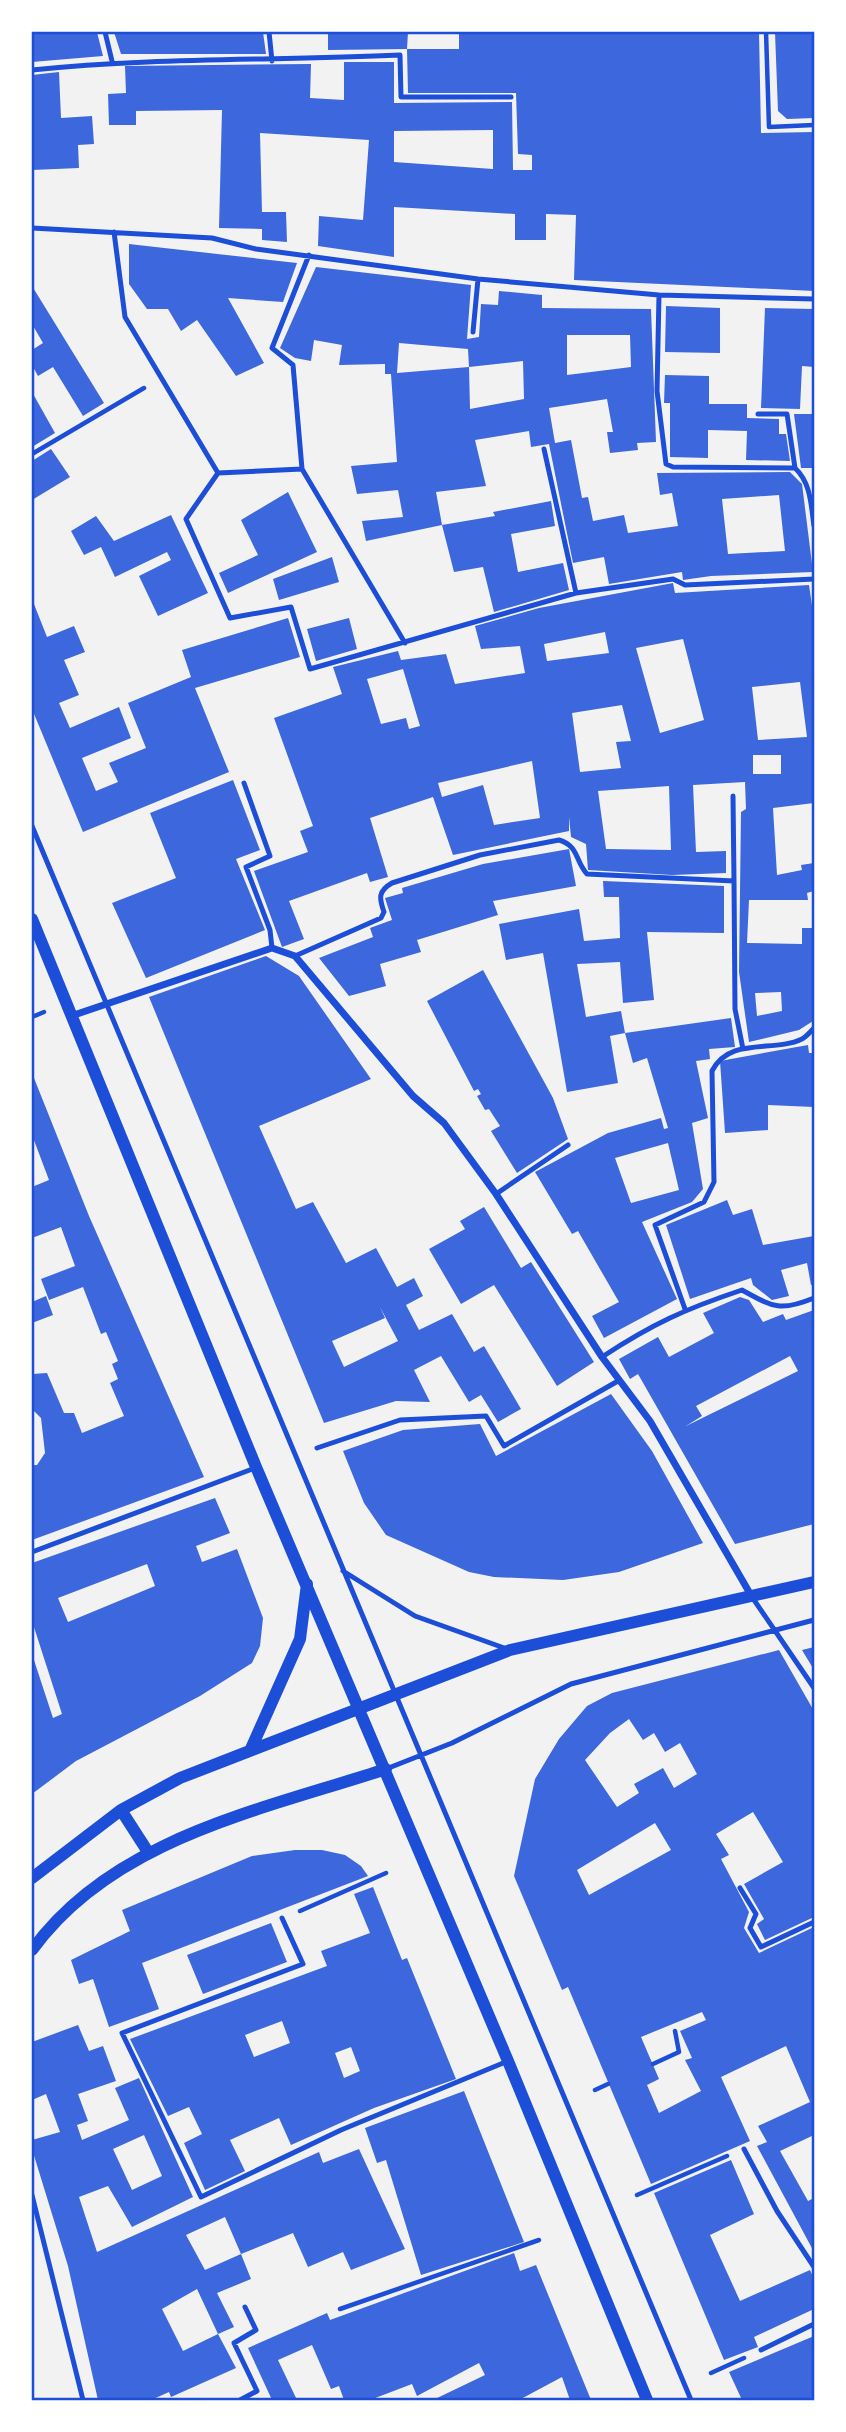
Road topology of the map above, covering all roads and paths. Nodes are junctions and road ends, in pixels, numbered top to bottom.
1 (105, 32) edge
2 (269, 32) edge
3 (766, 32) edge
4 (113, 61) junction
5 (272, 61) junction
6 (32, 70) edge
7 (511, 97) dead end
8 (814, 125) edge
9 (32, 228) edge
10 (114, 232) junction
11 (309, 255) junction
12 (478, 279) junction
13 (659, 295) junction
14 (814, 299) edge
15 (473, 332) dead end
16 (162, 377) junction
17 (758, 414) dead end
18 (544, 449) dead end
19 (32, 454) edge
20 (795, 468) junction
21 (302, 469) junction
22 (218, 473) junction
23 (812, 491) edge
24 (814, 526) edge
25 (814, 579) edge
26 (576, 593) junction
27 (405, 643) junction
28 (244, 783) dead end
29 (733, 796) dead end
30 (32, 826) edge
31 (734, 881) junction
32 (32, 919) edge
33 (272, 948) junction
34 (295, 956) junction
35 (106, 1003) junction
36 (71, 1016) junction
37 (814, 1028) edge
38 (743, 1049) junction
39 (568, 1145) dead end
40 (496, 1194) junction
41 (814, 1298) edge
42 (685, 1309) junction
43 (602, 1357) junction
44 (618, 1381) junction
45 (317, 1448) dead end
46 (256, 1468) junction
47 (32, 1552) edge
48 (343, 1571) junction
49 (814, 1582) edge
50 (307, 1583) junction
51 (752, 1597) junction
52 (814, 1620) edge
53 (777, 1629) junction
54 (510, 1650) junction
55 (814, 1688) edge
56 (397, 1695) junction
57 (360, 1709) junction
58 (250, 1751) junction
59 (422, 1755) junction
60 (386, 1769) junction
61 (121, 1810) junction
62 (148, 1852) junction
63 (386, 1873) dead end
64 (32, 1878) edge
65 (740, 1888) dead end
66 (282, 1919) joint
67 (814, 1922) edge
68 (32, 1950) edge
69 (675, 2031) dead end
70 (509, 2061) junction
71 (653, 2064) dead end
72 (608, 2084) dead end
73 (594, 2090) dead end
74 (744, 2149) joint
75 (32, 2195) edge
76 (637, 2195) dead end
77 (538, 2240) dead end
78 (814, 2267) edge
79 (246, 2307) dead end
80 (340, 2309) dead end
81 (814, 2323) edge
82 (761, 2350) joint
83 (711, 2373) dead end
84 (83, 2400) edge
85 (240, 2400) edge
86 (647, 2400) edge
87 (691, 2400) edge

1 - 4 lane
2 - 5 lane
3 - 8 path
4 - 5 lane
4 - 6 lane
5 - 7 lane
9 - 10 lane
10 - 11 lane
10 - 16 lane
11 - 12 lane
11 - 21 lane
12 - 13 lane
12 - 15 lane
13 - 14 lane
13 - 20 lane
16 - 19 path
16 - 22 lane
17 - 20 lane
18 - 26 lane
20 - 23 lane
21 - 22 lane
21 - 27 lane
22 - 27 lane
23 - 24 lane
25 - 26 lane
26 - 27 lane
28 - 33 lane
29 - 31 lane
30 - 35 lane
31 - 34 lane
31 - 38 lane
32 - 36 street
33 - 34 street
33 - 35 street
34 - 40 street
35 - 36 street
35 - 48 lane
36 - 46 street
37 - 38 lane
38 - 42 lane
39 - 40 lane
40 - 43 street
41 - 42 lane
42 - 43 lane
43 - 44 street
44 - 45 lane
44 - 51 street
46 - 47 lane
46 - 50 street
48 - 54 lane
48 - 56 lane
49 - 51 street
50 - 57 street
50 - 58 street
51 - 53 lane
51 - 54 street
52 - 53 lane
53 - 55 lane
53 - 59 lane
54 - 56 street
56 - 57 street
56 - 59 lane
57 - 58 street
57 - 60 street
58 - 61 street
59 - 60 lane
59 - 87 lane
60 - 62 street
60 - 70 street
61 - 62 street
61 - 64 street
62 - 68 street
63 - 66 path
65 - 67 lane
66 - 70 lane
69 - 71 path
70 - 86 street
72 - 73 path
74 - 76 path
74 - 78 lane
75 - 84 lane
77 - 80 path
79 - 85 lane
81 - 82 lane
82 - 83 path

